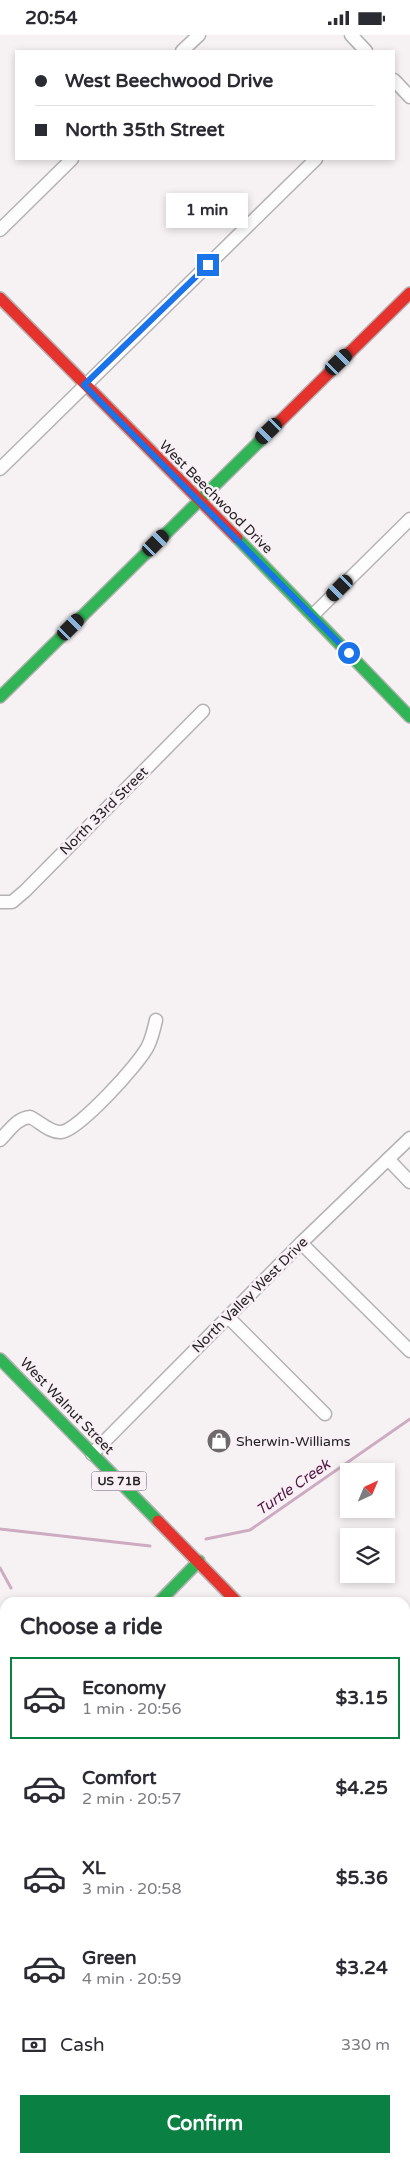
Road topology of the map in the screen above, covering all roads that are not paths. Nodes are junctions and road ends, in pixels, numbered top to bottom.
1 (199, 35) edge
2 (351, 35) edge
3 (183, 50) edge
4 (365, 50) edge
5 (395, 83) edge
6 (410, 97) edge
7 (71, 160) edge
8 (315, 160) edge
9 (0, 230) edge
10 (410, 293) edge
11 (0, 298) edge
12 (84, 385) junction
13 (0, 469) edge
14 (198, 501) junction
15 (410, 519) edge
16 (313, 615) junction
17 (0, 697) edge
18 (203, 711) dead end
19 (410, 717) edge
20 (0, 901) edge
21 (156, 1020) dead end
22 (410, 1138) edge
23 (0, 1140) edge
24 (388, 1159) junction
25 (410, 1182) edge
26 (302, 1243) junction
27 (228, 1317) junction
28 (410, 1351) edge
29 (0, 1359) edge
30 (325, 1414) dead end
31 (92, 1454) junction
32 (199, 1561) junction
33 (164, 1597) edge
34 (232, 1597) edge

1 - 3 street
2 - 4 street
5 - 6 street
7 - 9 street
8 - 12 street
10 - 14 street
11 - 12 street, West Beechwood Drive
12 - 13 street
12 - 14 street, West Beechwood Drive
14 - 16 street, West Beechwood Drive
14 - 17 street
15 - 16 street
16 - 19 street, West Beechwood Drive
18 - 20 street, North 33rd Street
21 - 23 street
22 - 24 street, North Valley West Drive
24 - 25 street
24 - 26 street, North Valley West Drive
26 - 27 street, North Valley West Drive
26 - 28 street
27 - 30 street
27 - 31 street, North Valley West Drive
29 - 31 street, West Walnut Street / US 71B
31 - 32 street, West Walnut Street / US 71B
32 - 33 street
32 - 34 street, West Walnut Street / US 71B

